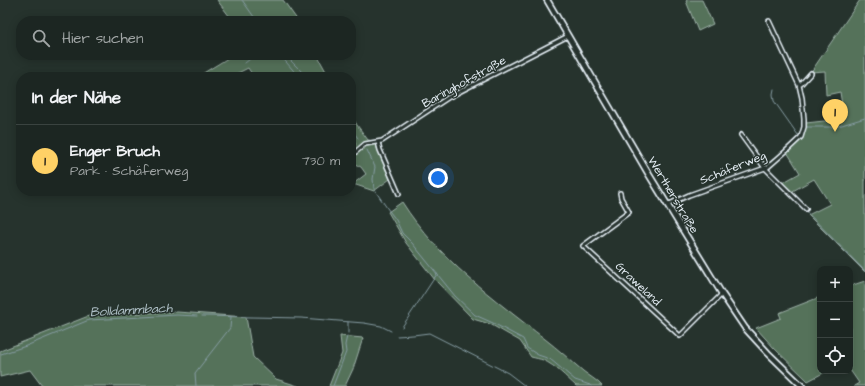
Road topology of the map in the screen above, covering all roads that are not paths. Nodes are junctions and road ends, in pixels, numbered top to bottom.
1 (547, 0) edge
2 (769, 21) dead end
3 (568, 36) junction
4 (811, 73) dead end
5 (799, 85) junction
6 (741, 135) dead end
7 (378, 142) junction
8 (356, 152) edge
9 (765, 168) junction
10 (620, 193) dead end
11 (399, 194) dead end
12 (667, 205) junction
13 (806, 209) dead end
14 (722, 294) junction
15 (802, 386) edge

1 - 3 main road, Wertherstraße
2 - 5 street, Schäferweg
3 - 7 street, Baringhofstraße
3 - 12 main road, Wertherstraße
4 - 5 street
5 - 9 street, Schäferweg
6 - 9 street
7 - 8 street, Baringhofstraße
7 - 11 street
9 - 12 street, Schäferweg
9 - 13 street
10 - 14 street, Graweland
12 - 14 main road, Wertherstraße
14 - 15 main road, Wertherstraße

